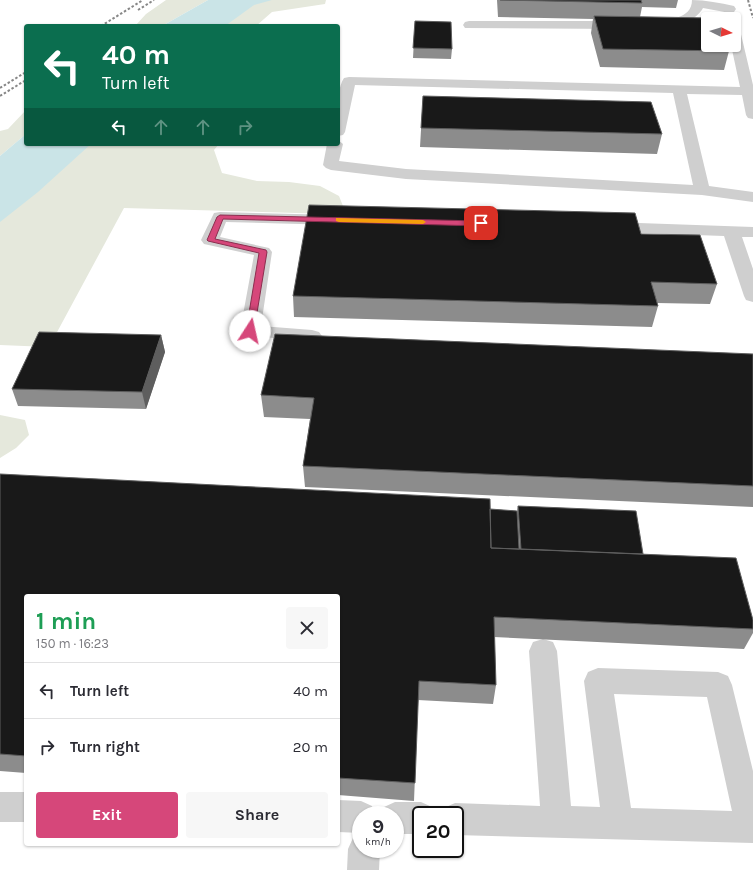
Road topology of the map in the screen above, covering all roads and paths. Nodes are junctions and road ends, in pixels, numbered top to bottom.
1 (698, 0) edge
2 (730, 9) edge
3 (469, 25) dead end
4 (630, 25) edge
5 (643, 25) edge
6 (739, 52) edge
7 (680, 90) junction
8 (748, 91) junction
9 (753, 115) edge
10 (340, 123) edge
11 (335, 146) edge
12 (702, 190) junction
13 (753, 197) edge
14 (355, 220) edge
15 (593, 226) edge
16 (731, 231) junction
17 (753, 232) edge
18 (753, 296) edge
19 (329, 338) edge
20 (543, 651) dead end
21 (0, 806) edge
22 (24, 807) edge
23 (340, 816) edge
24 (352, 817) edge
25 (464, 819) edge
26 (557, 822) junction
27 (618, 823) junction
28 (752, 827) edge
29 (364, 858) edge
30 (363, 870) edge

1 - 2 street
1 - 5 street
3 - 4 street
6 - 8 street
7 - 8 street
7 - 10 street
7 - 12 street
8 - 9 street
11 - 12 street
12 - 13 street
14 - 19 street
15 - 16 street
16 - 17 street
16 - 18 street
20 - 26 street
21 - 22 street
23 - 24 street
25 - 26 street
26 - 27 street
27 - 28 street
27 - 28 street
29 - 30 street

